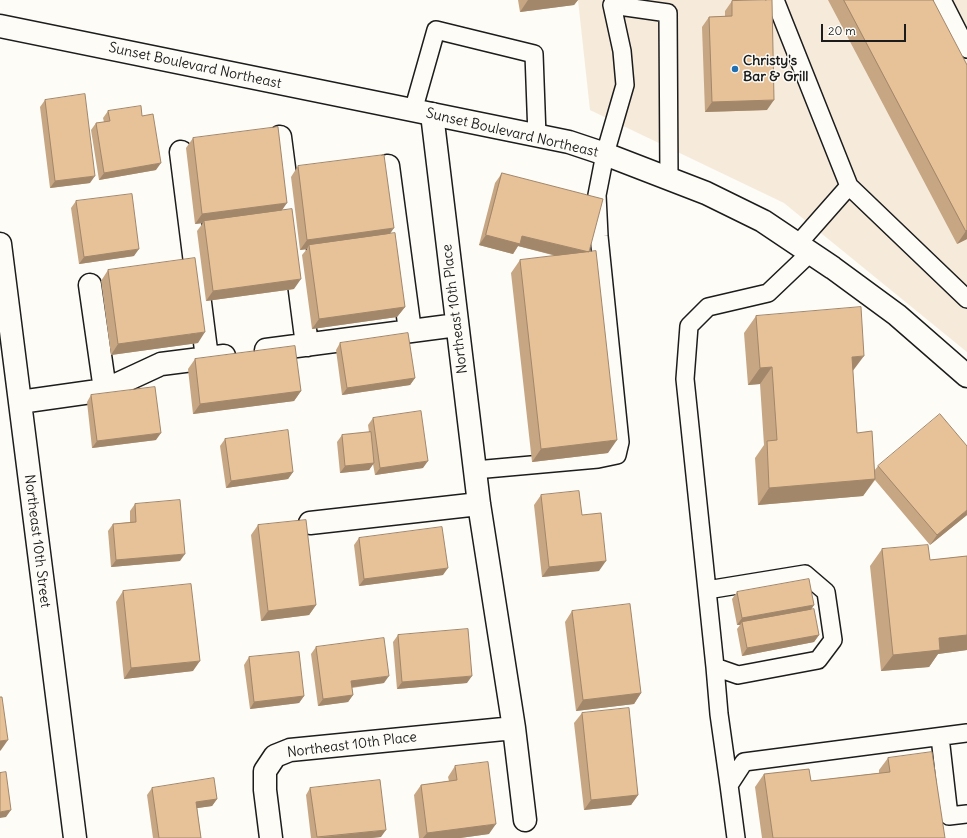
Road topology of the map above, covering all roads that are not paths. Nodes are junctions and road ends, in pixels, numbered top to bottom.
1 (775, 0) edge
2 (942, 0) edge
3 (0, 26) edge
4 (967, 49) edge
5 (422, 112) junction
6 (537, 136) junction
7 (280, 137) edge
8 (181, 152) dead end
9 (604, 154) junction
10 (388, 166) dead end
11 (669, 178) junction
12 (849, 186) junction
13 (0, 244) edge
14 (804, 249) junction
15 (90, 285) dead end
16 (967, 299) edge
17 (457, 325) junction
18 (5, 327) edge
19 (410, 331) junction
20 (307, 345) junction
21 (207, 358) junction
22 (967, 376) edge
23 (105, 390) junction
24 (20, 402) junction
25 (475, 470) junction
26 (479, 504) junction
27 (310, 523) dead end
28 (707, 590) junction
29 (715, 667) junction
30 (514, 728) junction
31 (967, 733) edge
32 (940, 736) junction
33 (729, 785) junction
34 (967, 814) edge
35 (525, 820) dead end
36 (75, 838) edge
37 (271, 838) edge
38 (736, 838) edge

1 - 12 lane
2 - 4 lane
3 - 5 street, Sunset Boulevard Northeast
5 - 6 street, Sunset Boulevard Northeast
5 - 6 lane
5 - 17 street, Northeast 10th Place
6 - 9 street, Sunset Boulevard Northeast
7 - 20 street
8 - 21 street
9 - 11 street, Sunset Boulevard Northeast
9 - 11 lane
9 - 25 lane
10 - 19 street
11 - 14 street, Sunset Boulevard Northeast
12 - 14 lane
12 - 16 lane
13 - 18 street, Northeast 10th Street
14 - 22 street, Sunset Boulevard Northeast
14 - 28 lane
15 - 23 street
17 - 19 street
17 - 25 street, Northeast 10th Place
18 - 24 street, Northeast 10th Street
19 - 20 street
20 - 21 street
21 - 23 street
23 - 24 street
24 - 36 street, Northeast 10th Street
25 - 26 street, Northeast 10th Place
26 - 27 street
26 - 30 street, Northeast 10th Place
28 - 29 lane
28 - 29 lane
29 - 33 lane
30 - 35 street, Northeast 10th Place
30 - 37 street, Northeast 10th Place
31 - 32 lane
32 - 33 lane
32 - 34 lane
33 - 38 lane

